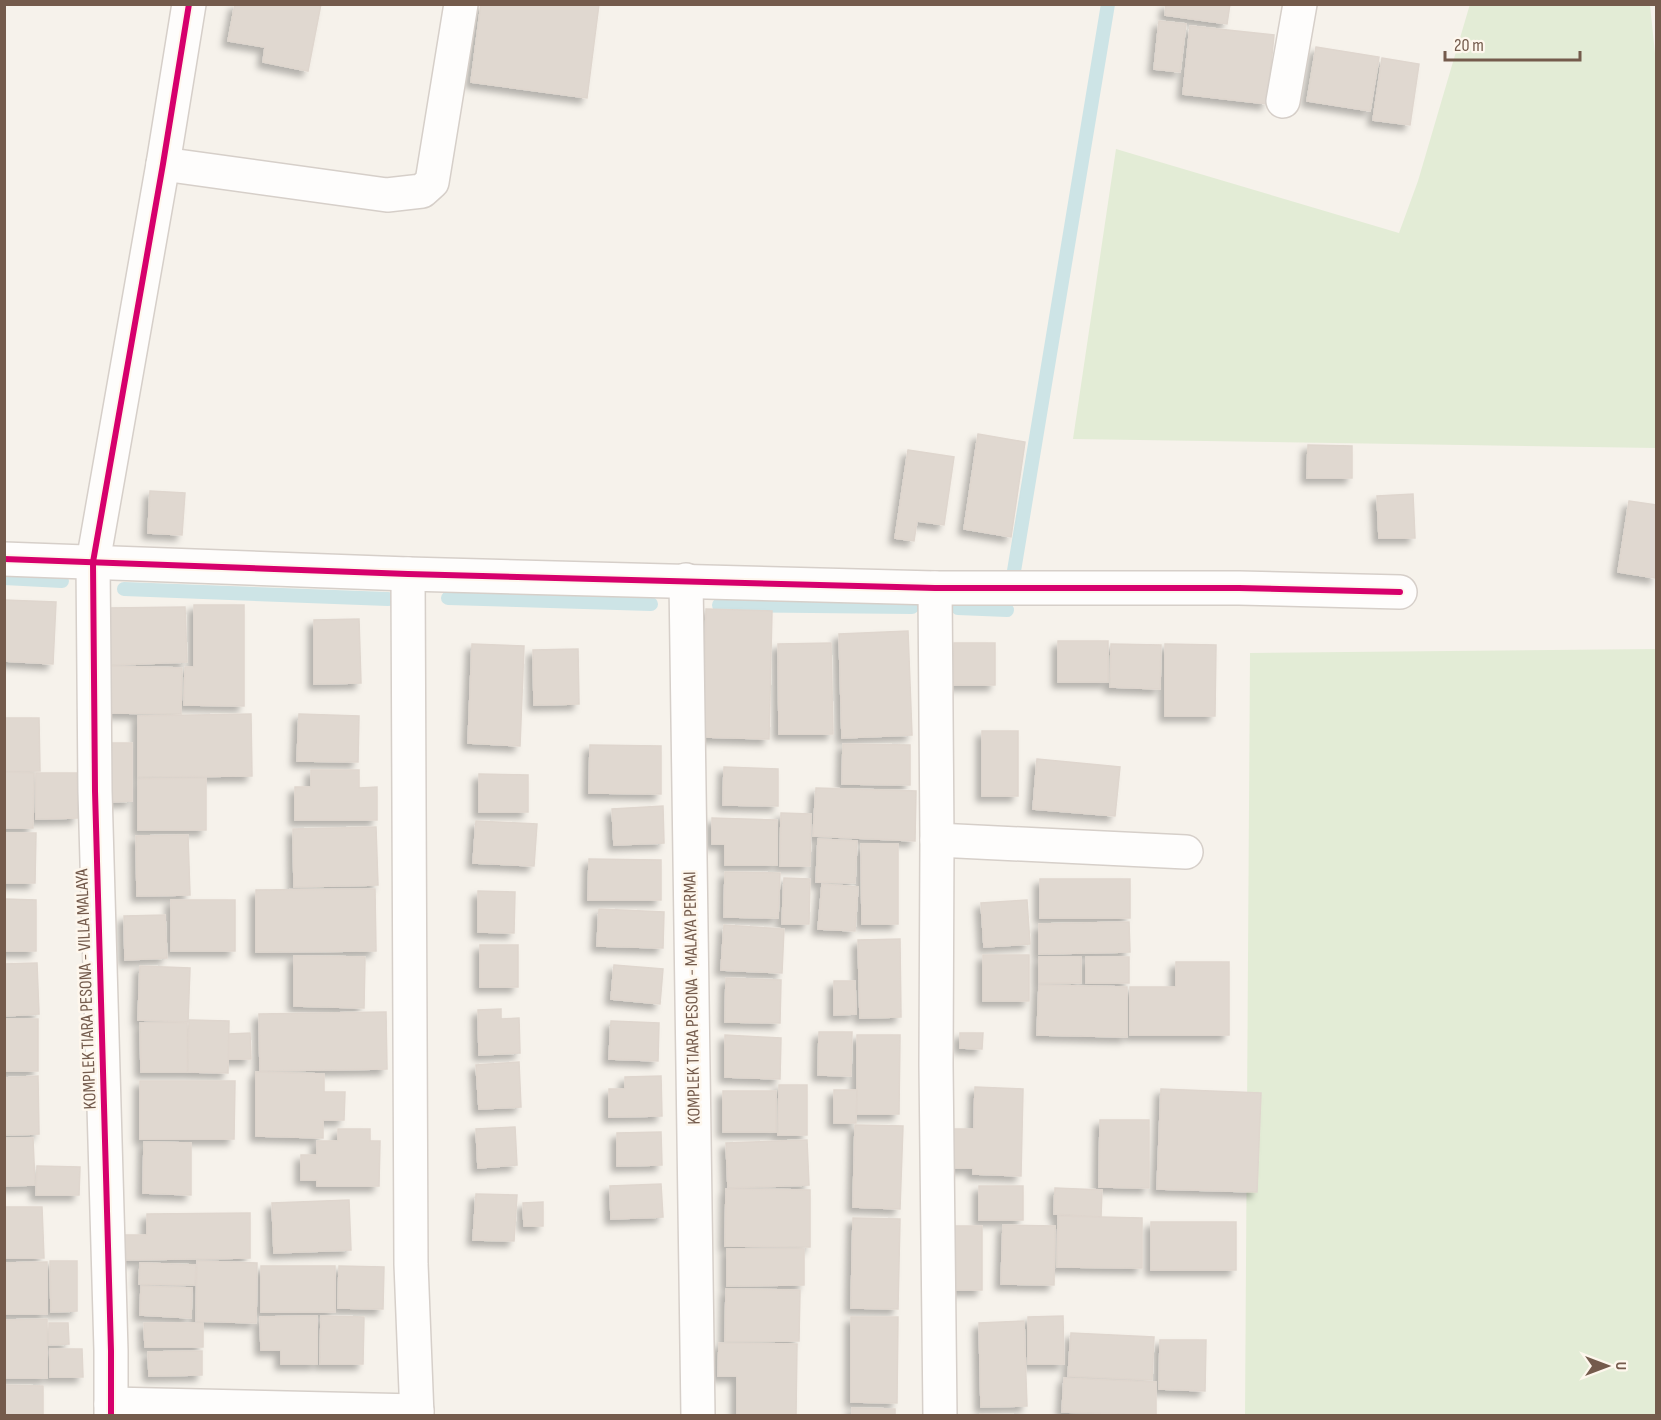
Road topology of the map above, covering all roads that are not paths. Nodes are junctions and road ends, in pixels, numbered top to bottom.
1 (189, 4) edge
2 (461, 4) edge
3 (1300, 4) edge
4 (1282, 101) dead end
5 (163, 164) junction
6 (4, 559) edge
7 (93, 562) junction
8 (408, 574) junction
9 (686, 580) junction
10 (935, 588) junction
11 (1400, 592) dead end
12 (937, 840) junction
13 (1186, 852) dead end
14 (111, 1410) edge
15 (417, 1413) edge
16 (698, 1416) edge
17 (940, 1416) edge

1 - 5 street, KOMPLEK TIARA PESONA - VILLA MALAYA
2 - 5 street
3 - 4 street
5 - 7 street, KOMPLEK TIARA PESONA - VILLA MALAYA
6 - 7 street
7 - 8 street
7 - 14 street, KOMPLEK TIARA PESONA - VILLA MALAYA
8 - 9 street
8 - 15 street
9 - 10 street
9 - 16 street, KOMPLEK TIARA PESONA - MALAYA PERMAI
10 - 11 street
10 - 12 street
12 - 13 street
12 - 17 street
14 - 15 street

